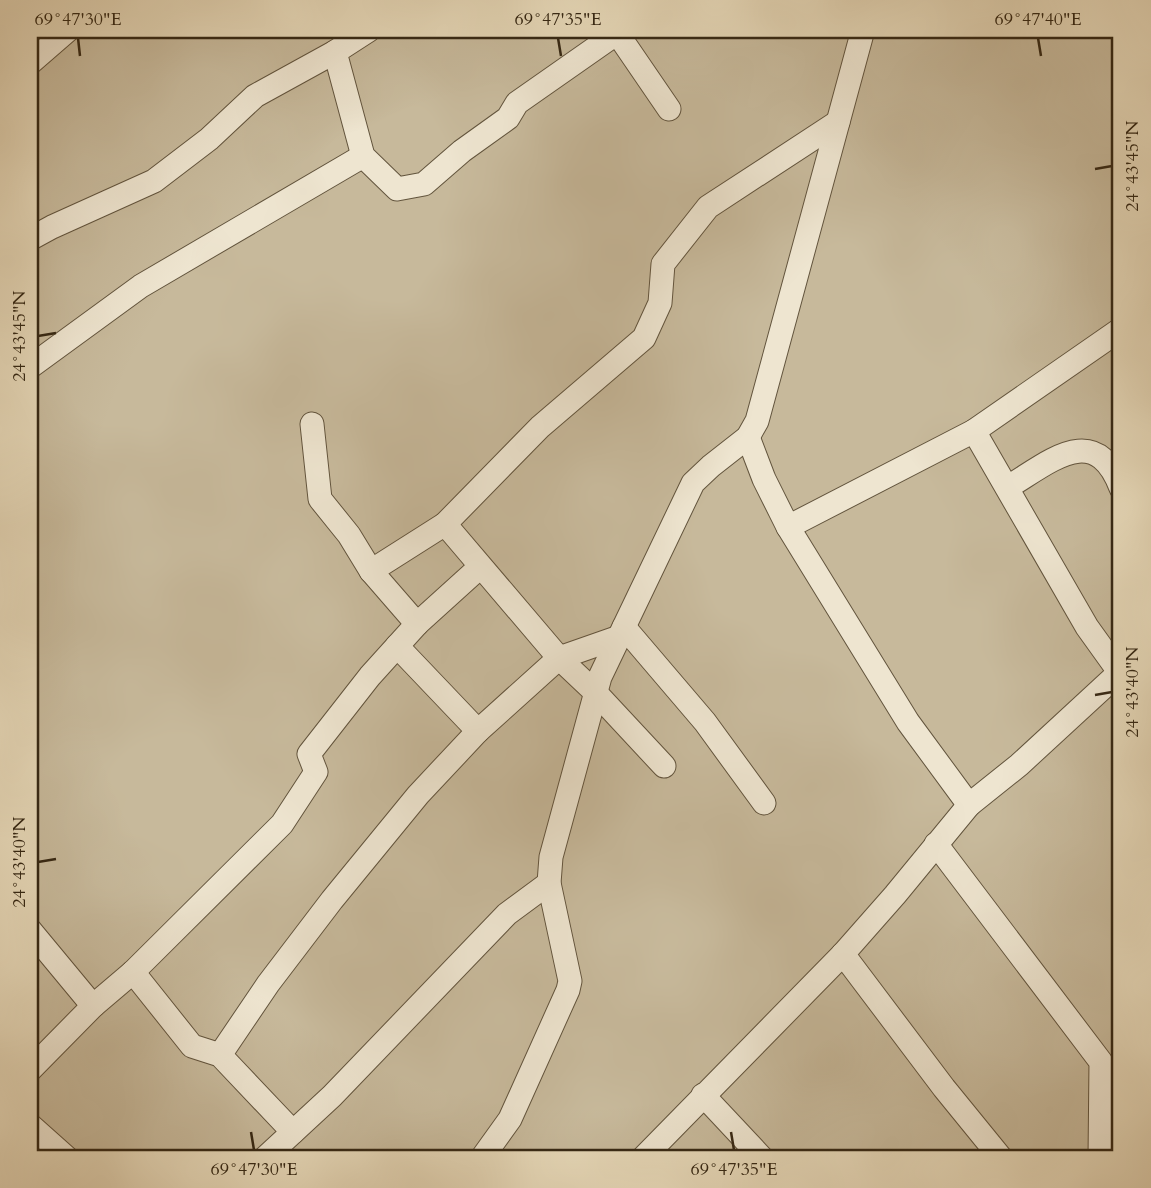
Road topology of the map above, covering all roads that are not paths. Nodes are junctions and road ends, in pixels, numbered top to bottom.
1 (68, 30) edge
2 (369, 30) edge
3 (863, 30) edge
4 (616, 31) edge
5 (335, 52) junction
6 (30, 63) edge
7 (669, 108) dead end
8 (838, 121) junction
9 (363, 156) junction
10 (30, 239) edge
11 (1121, 329) edge
12 (30, 367) edge
13 (312, 424) dead end
14 (974, 430) junction
15 (748, 437) junction
16 (1009, 487) junction
17 (1121, 488) edge
18 (446, 524) junction
19 (788, 527) junction
20 (480, 567) junction
21 (371, 571) junction
22 (417, 624) junction
23 (622, 632) junction
24 (397, 646) junction
25 (559, 658) junction
26 (1121, 672) edge
27 (596, 693) junction
28 (478, 731) junction
29 (664, 766) dead end
30 (764, 803) dead end
31 (969, 805) junction
32 (936, 844) junction
33 (549, 883) junction
34 (30, 930) edge
35 (843, 954) junction
36 (133, 972) junction
37 (93, 1006) junction
38 (220, 1055) junction
39 (30, 1070) edge
40 (703, 1095) junction
41 (30, 1125) edge
42 (293, 1132) junction
43 (67, 1158) edge
44 (265, 1158) edge
45 (482, 1158) edge
46 (643, 1158) edge
47 (762, 1158) edge
48 (1001, 1158) edge
49 (1100, 1158) edge

1 - 6 street
2 - 5 street
3 - 8 street
4 - 7 street
4 - 9 street
5 - 9 street
5 - 10 street
8 - 15 street
8 - 18 street
9 - 12 street
11 - 14 street
13 - 21 street
14 - 16 street
14 - 19 street
15 - 19 street
15 - 23 street
16 - 17 street
16 - 26 street
18 - 20 street
18 - 21 street
19 - 31 street
20 - 22 street
20 - 25 street
21 - 22 street
22 - 24 street
23 - 25 street
23 - 27 street
23 - 30 street
24 - 28 street
24 - 36 street
25 - 27 street
25 - 28 street
26 - 31 street
27 - 29 street
27 - 33 street
28 - 38 street
31 - 32 street
32 - 35 street
32 - 49 street
33 - 42 street
33 - 45 street
34 - 37 street
35 - 40 street
35 - 48 street
36 - 37 street
36 - 38 street
37 - 39 street
38 - 42 street
40 - 46 street
40 - 47 street
41 - 43 street
42 - 44 street

